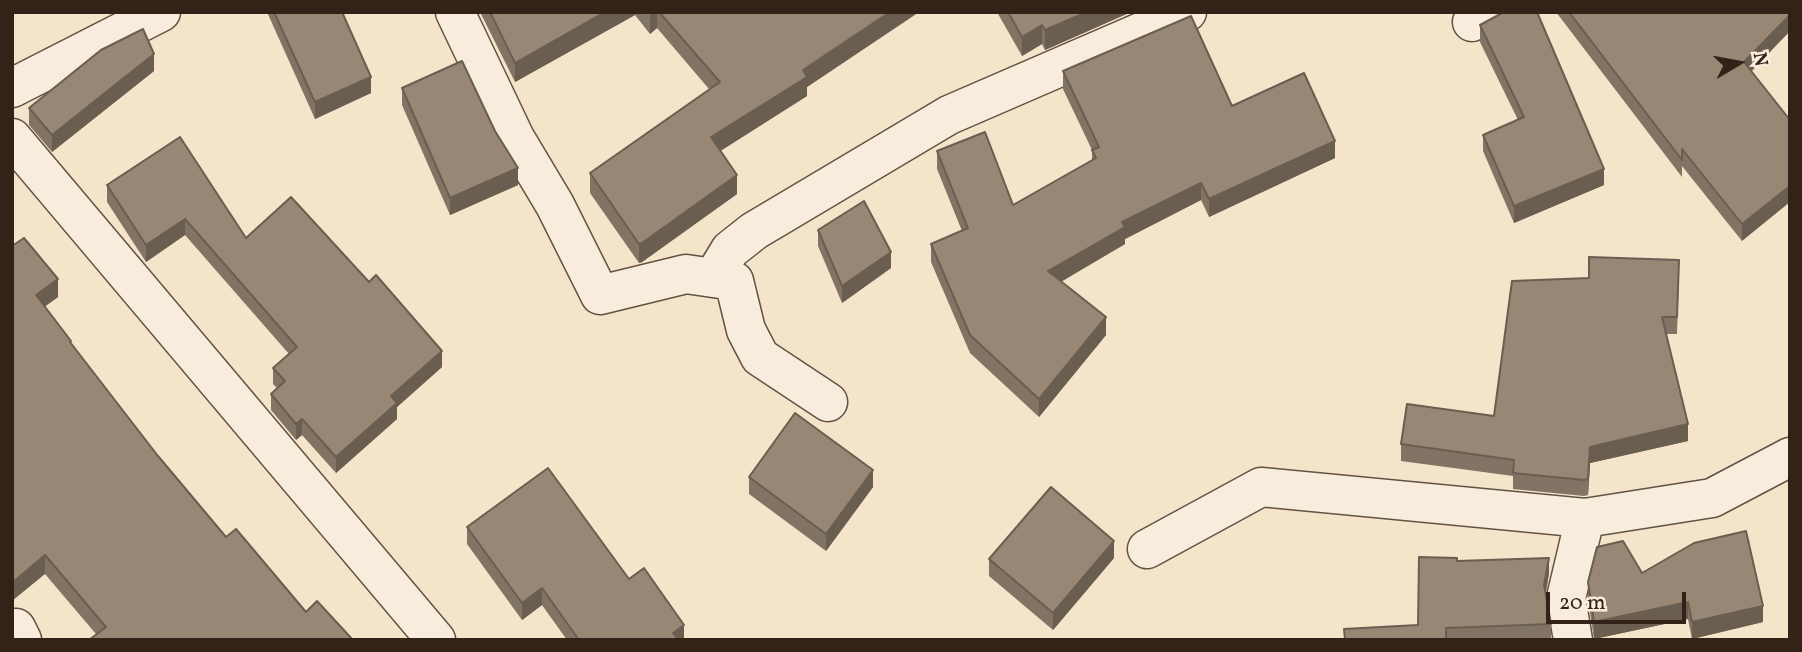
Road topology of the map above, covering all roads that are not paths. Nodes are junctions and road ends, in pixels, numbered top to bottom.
1 (161, 12) edge
2 (455, 12) edge
3 (1187, 12) edge
4 (12, 88) edge
5 (12, 138) edge
6 (713, 278) junction
7 (828, 402) dead end
8 (1790, 457) edge
9 (1585, 518) junction
10 (1147, 549) dead end
11 (436, 640) edge
12 (1573, 640) edge

1 - 4 street
2 - 6 street
3 - 6 street
5 - 11 street
6 - 7 street
8 - 9 street
9 - 10 street
9 - 12 street

